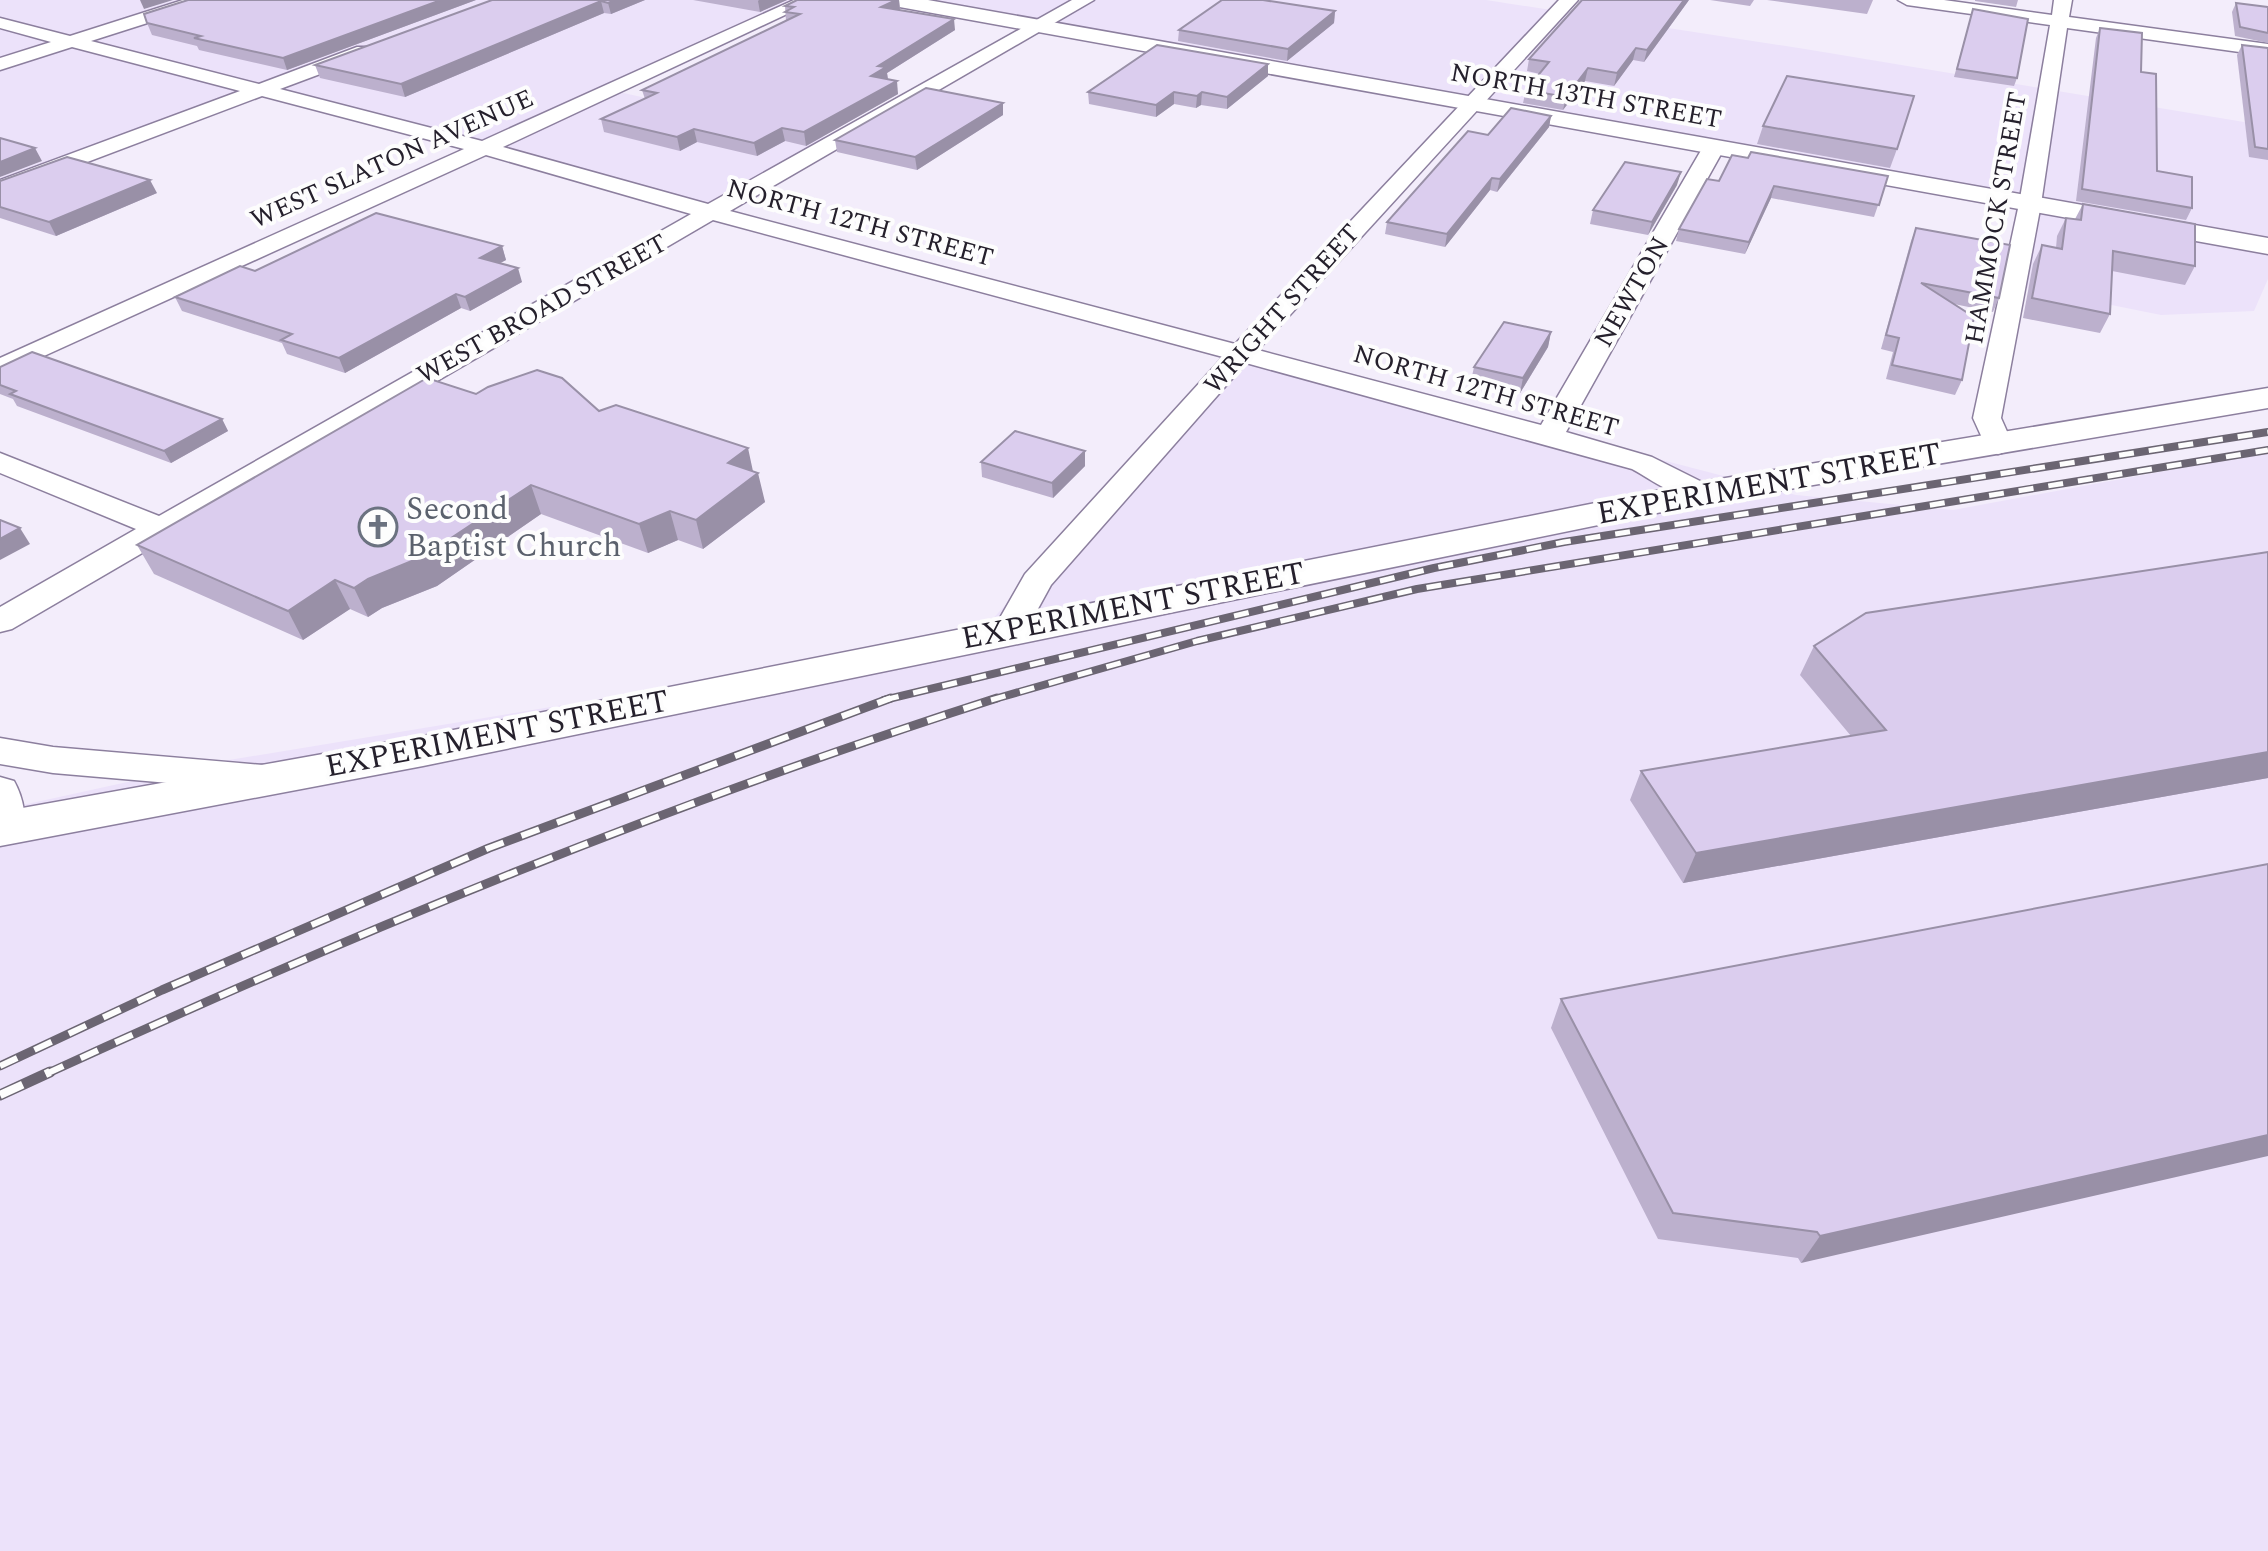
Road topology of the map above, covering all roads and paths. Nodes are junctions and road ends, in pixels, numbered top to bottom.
1 (201, 0) edge
2 (808, 0) edge
3 (894, 0) edge
4 (1085, 0) edge
5 (1569, 0) edge
6 (1907, 0) edge
7 (2061, 10) edge
8 (0, 23) edge
9 (1039, 27) junction
10 (72, 41) junction
11 (377, 47) edge
12 (2268, 50) edge
13 (0, 64) edge
14 (259, 91) junction
15 (1469, 104) junction
16 (1714, 147) junction
17 (485, 148) junction
18 (0, 188) edge
19 (2030, 204) junction
20 (713, 213) junction
21 (2268, 246) edge
22 (1242, 352) junction
23 (0, 368) edge
24 (2268, 398) edge
25 (1549, 436) junction
26 (1998, 445) junction
27 (0, 462) edge
28 (1701, 493) junction
29 (161, 528) junction
30 (0, 621) edge
31 (1010, 630) junction
32 (0, 751) edge
33 (270, 779) junction
34 (2, 816) edge

1 - 10 street
2 - 17 street, WEST SLATON AVENUE
3 - 9 main road, NORTH 13TH STREET
4 - 9 street, WEST BROAD STREET
5 - 15 street, WRIGHT STREET
6 - 7 street
7 - 12 street
7 - 19 street, HAMMOCK STREET
8 - 10 street, NORTH 12TH STREET
9 - 15 main road, NORTH 13TH STREET
9 - 20 street, WEST BROAD STREET
10 - 13 street
10 - 14 street, NORTH 12TH STREET
11 - 14 street
14 - 17 street, NORTH 12TH STREET
14 - 18 street
15 - 16 main road, NORTH 13TH STREET
15 - 22 street, WRIGHT STREET
16 - 19 main road, NORTH 13TH STREET
16 - 25 street, NEWTON
17 - 20 street, NORTH 12TH STREET
17 - 23 street, WEST SLATON AVENUE
19 - 21 main road, NORTH 13TH STREET
19 - 26 street, HAMMOCK STREET
20 - 22 street, NORTH 12TH STREET
20 - 29 street, WEST BROAD STREET
22 - 25 street, NORTH 12TH STREET
22 - 31 street, WRIGHT STREET
24 - 26 main road, EXPERIMENT STREET
25 - 28 street, NORTH 12TH STREET
26 - 28 main road, EXPERIMENT STREET
27 - 29 street
28 - 31 main road, EXPERIMENT STREET
29 - 30 street, WEST BROAD STREET
31 - 33 main road, EXPERIMENT STREET
32 - 33 street
33 - 34 main road, EXPERIMENT STREET

